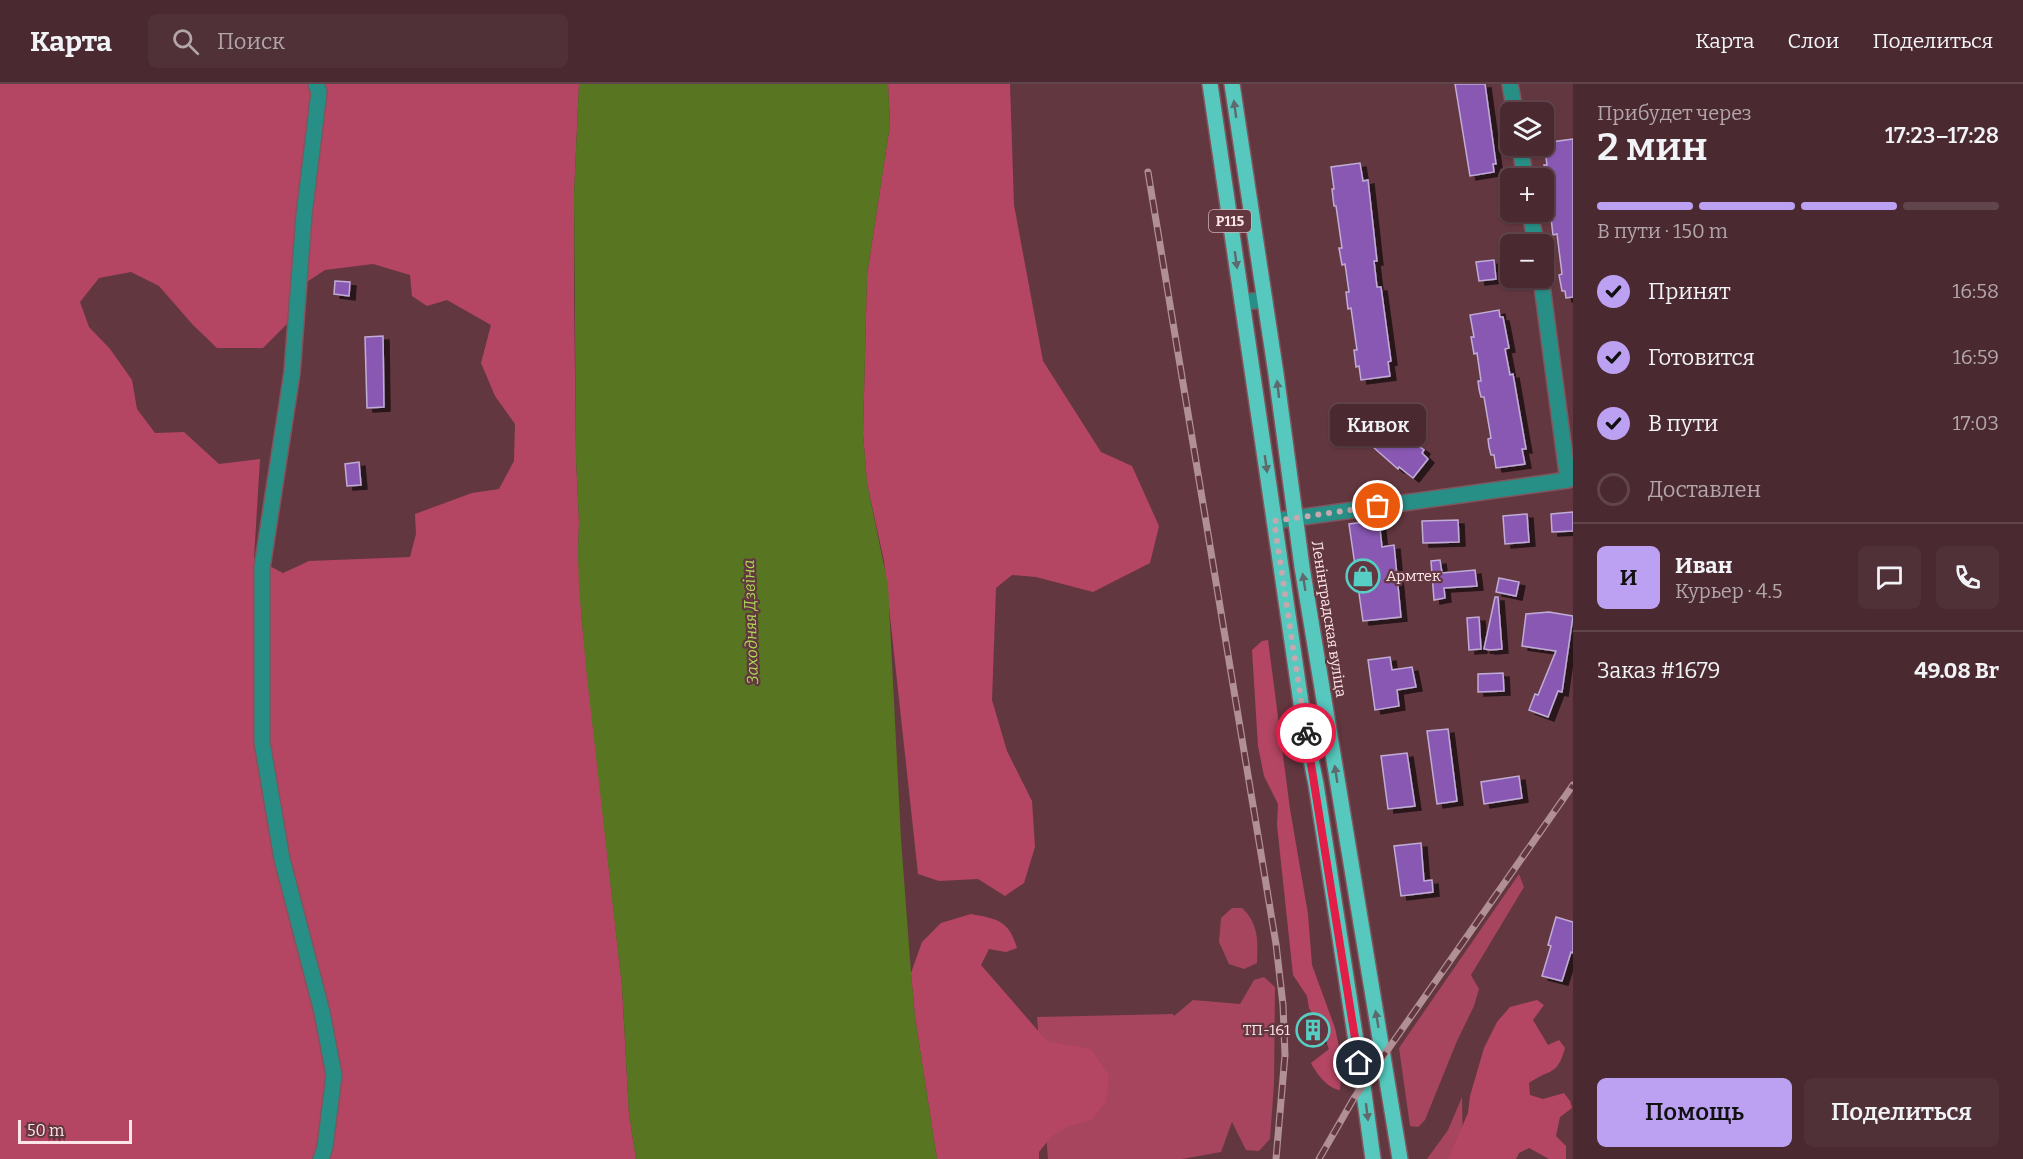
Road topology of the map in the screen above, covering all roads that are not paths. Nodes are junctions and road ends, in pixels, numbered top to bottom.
1 (316, 84) edge
2 (1210, 84) edge
3 (1232, 84) edge
4 (1510, 84) edge
5 (1513, 102) edge
6 (1239, 137) junction
7 (1218, 140) junction
8 (1542, 288) edge
9 (1265, 300) junction
10 (1242, 302) junction
11 (1295, 518) junction
12 (1274, 521) junction
13 (321, 1159) edge
14 (1373, 1159) edge
15 (1400, 1159) edge

1 - 13 street
2 - 7 main road, Р115
6 -> 3 main road, Ленінградская вуліца / Р115
4 - 5 street
6 - 7 street
6 - 9 main road, Ленінградская вуліца / Р115
7 -> 10 main road, Р115
8 - 11 street
9 - 10 street
11 -> 9 main road, Ленінградская вуліца / Р115
10 -> 12 main road, Р115
11 - 12 street
15 -> 11 main road, Ленінградская вуліца / Р115
12 -> 14 main road, Р115

